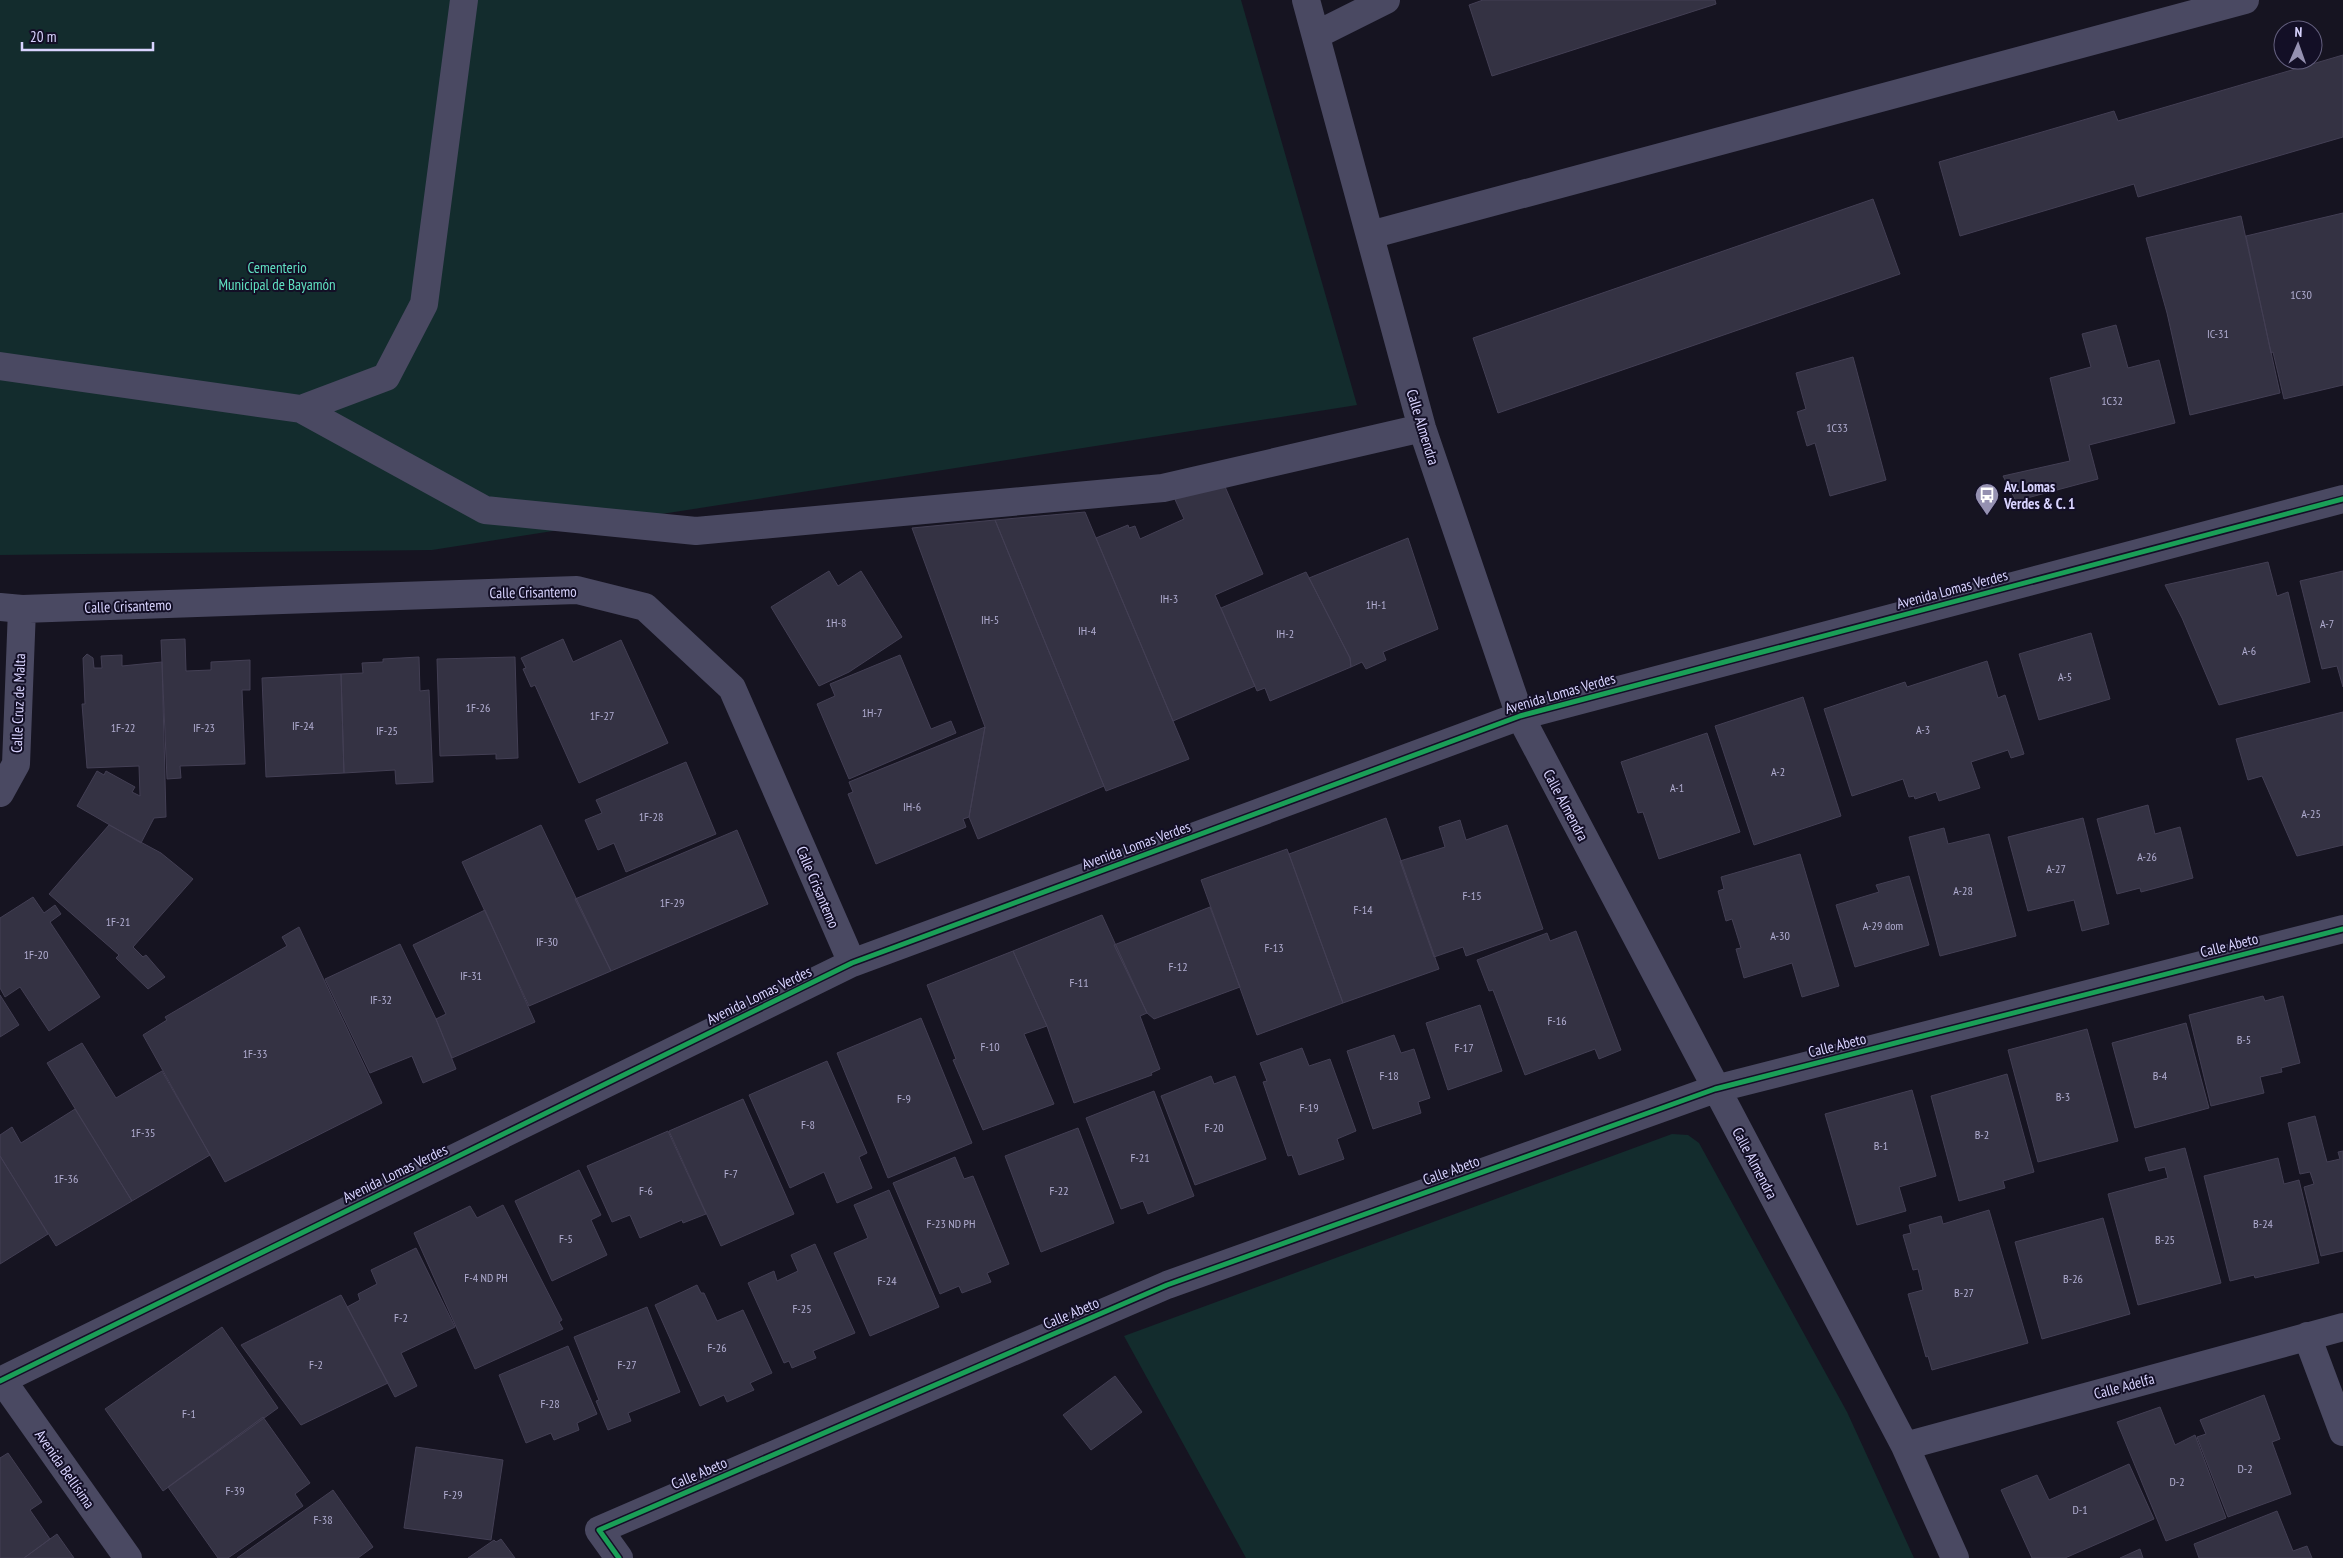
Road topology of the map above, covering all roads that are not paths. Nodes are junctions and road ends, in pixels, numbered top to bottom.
1 (464, 0) edge
2 (1306, 0) edge
3 (1386, 0) edge
4 (2245, 0) edge
5 (1316, 35) junction
6 (1370, 235) junction
7 (0, 366) edge
8 (301, 409) junction
9 (1422, 428) junction
10 (2343, 499) edge
11 (11, 608) edge
12 (1520, 716) junction
13 (0, 793) edge
14 (2343, 929) edge
15 (852, 963) junction
16 (1715, 1089) junction
17 (2343, 1327) edge
18 (2307, 1336) junction
19 (1, 1380) edge
20 (2343, 1432) edge
21 (1905, 1446) junction
22 (128, 1558) edge
23 (619, 1558) edge
24 (1955, 1558) edge

1 - 8 street
2 - 5 street, Calle Almendra
3 - 5 street
4 - 6 street
5 - 6 street, Calle Almendra
6 - 9 street, Calle Almendra
7 - 8 street
8 - 9 street
9 - 12 street, Calle Almendra
10 - 12 street, Avenida Lomas Verdes
11 - 13 street, Calle Cruz de Malta
11 - 15 street, Calle Crisantemo
12 - 15 street, Avenida Lomas Verdes
12 - 16 street, Calle Almendra
14 - 16 street, Calle Abeto
15 - 19 street, Avenida Lomas Verdes
16 - 21 street, Calle Almendra
16 - 23 street, Calle Abeto
17 - 18 street, Calle Adelfa
18 - 20 street
18 - 21 street, Calle Adelfa
19 - 22 street, Avenida Bellísima
21 - 24 street, Calle Almendra

